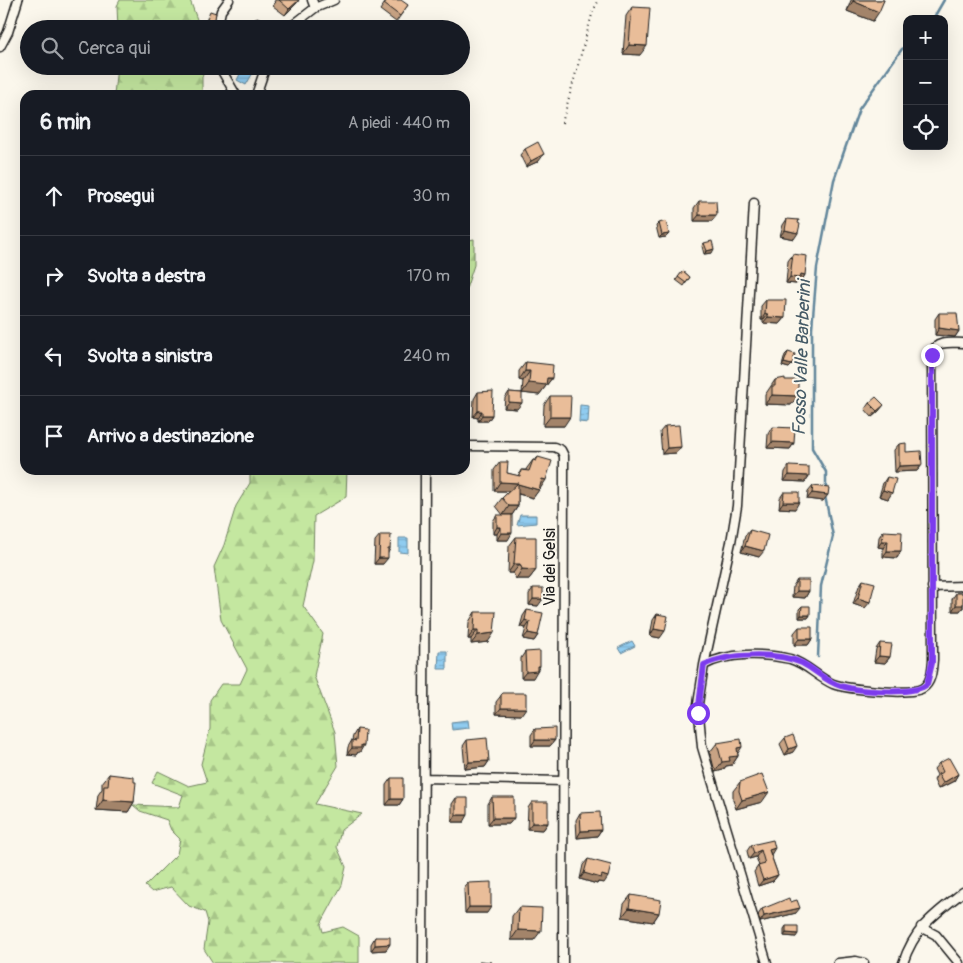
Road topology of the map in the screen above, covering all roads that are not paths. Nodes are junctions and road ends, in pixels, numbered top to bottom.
1 (18, 0) edge
2 (229, 0) edge
3 (334, 0) edge
4 (313, 4) edge
5 (220, 20) edge
6 (297, 20) edge
7 (0, 47) edge
8 (224, 75) edge
9 (263, 75) edge
10 (233, 90) edge
11 (258, 90) edge
12 (754, 203) dead end
13 (963, 343) edge
14 (470, 446) edge
15 (426, 475) edge
16 (963, 586) edge
17 (932, 587) junction
18 (704, 665) junction
19 (424, 778) junction
20 (564, 781) junction
21 (963, 892) edge
22 (921, 927) junction
23 (423, 963) edge
24 (563, 963) edge
25 (767, 963) edge
26 (838, 963) edge
27 (864, 963) edge
28 (903, 963) edge
29 (959, 963) edge

1 - 7 street
2 - 5 street
3 - 4 street
4 - 6 street
8 - 10 street
9 - 11 street
12 - 18 street
13 - 17 street
14 - 20 street, Via dei Gelsi
15 - 19 street
16 - 17 street
17 - 18 street
18 - 25 street
19 - 20 street
19 - 23 street
20 - 24 street, Via dei Gelsi
21 - 22 street
22 - 28 street
22 - 29 street
26 - 27 street

